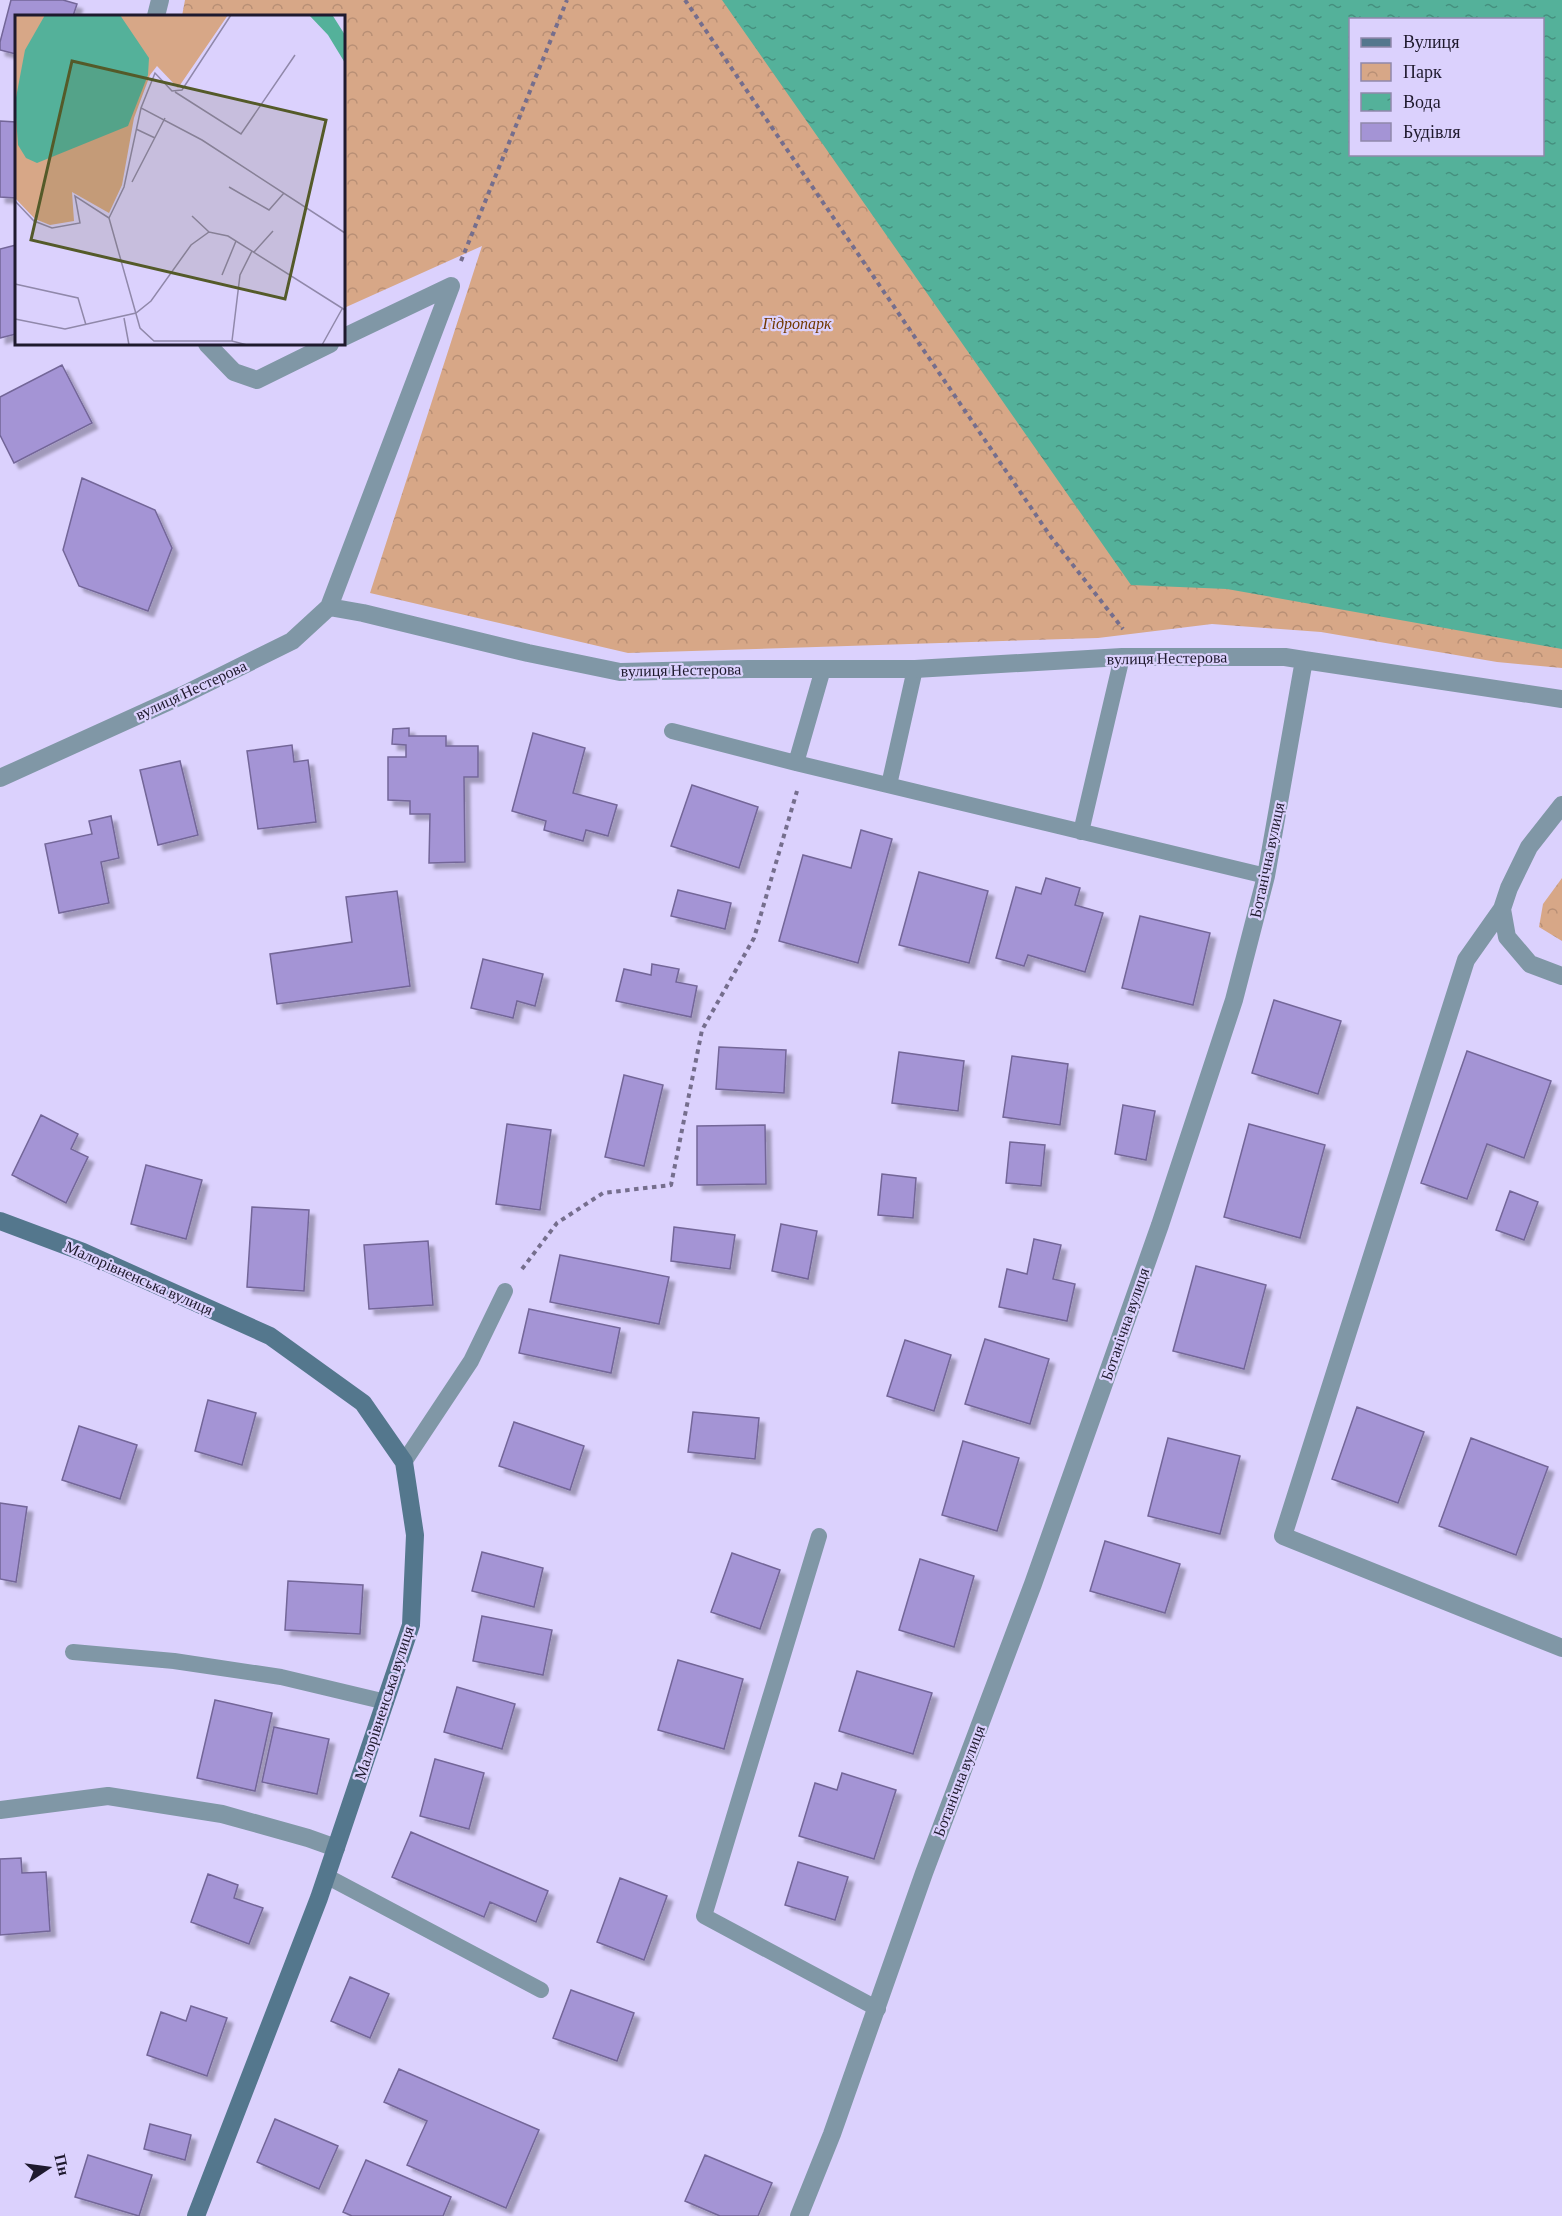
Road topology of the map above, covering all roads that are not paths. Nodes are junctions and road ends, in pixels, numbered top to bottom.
1 (160, 0) edge
2 (156, 15) edge
3 (345, 337) edge
4 (208, 345) edge
5 (328, 345) edge
6 (330, 608) junction
7 (1122, 657) junction
8 (1304, 660) junction
9 (823, 669) junction
10 (915, 669) junction
11 (1562, 699) edge
12 (672, 730) dead end
13 (800, 764) junction
14 (0, 778) edge
15 (888, 785) junction
16 (1562, 805) edge
17 (1081, 832) junction
18 (1266, 876) junction
19 (1502, 909) junction
20 (1562, 976) edge
21 (0, 1221) edge
22 (505, 1291) road end
23 (405, 1462) junction
24 (819, 1536) dead end
25 (1562, 1648) edge
26 (73, 1652) dead end
27 (386, 1702) junction
28 (0, 1810) edge
29 (336, 1848) junction
30 (326, 1876) junction
31 (541, 1990) dead end
32 (878, 2009) junction
33 (196, 2216) edge
34 (799, 2216) edge

1 - 2 street
3 - 6 street
4 - 5 street
6 - 9 street, вулиця Нестерова
6 - 14 street, вулиця Нестерова
7 - 8 street, вулиця Нестерова
7 - 10 street, вулиця Нестерова
7 - 17 lane
8 - 11 street
8 - 18 street, Ботанічна вулиця
9 - 10 street, вулиця Нестерова
9 - 13 lane
10 - 15 lane
12 - 13 lane
13 - 15 lane
15 - 17 lane
16 - 19 street
17 - 18 lane
18 - 32 street, Ботанічна вулиця
19 - 20 street
19 - 25 street
21 - 23 street, Малорівненська вулиця
22 - 23 lane
23 - 27 street, Малорівненська вулиця
24 - 32 lane
26 - 27 lane
27 - 29 street, Малорівненська вулиця
28 - 29 street
29 - 30 street, Малорівненська вулиця
30 - 31 lane
30 - 33 street, Малорівненська вулиця
32 - 34 street, Ботанічна вулиця

